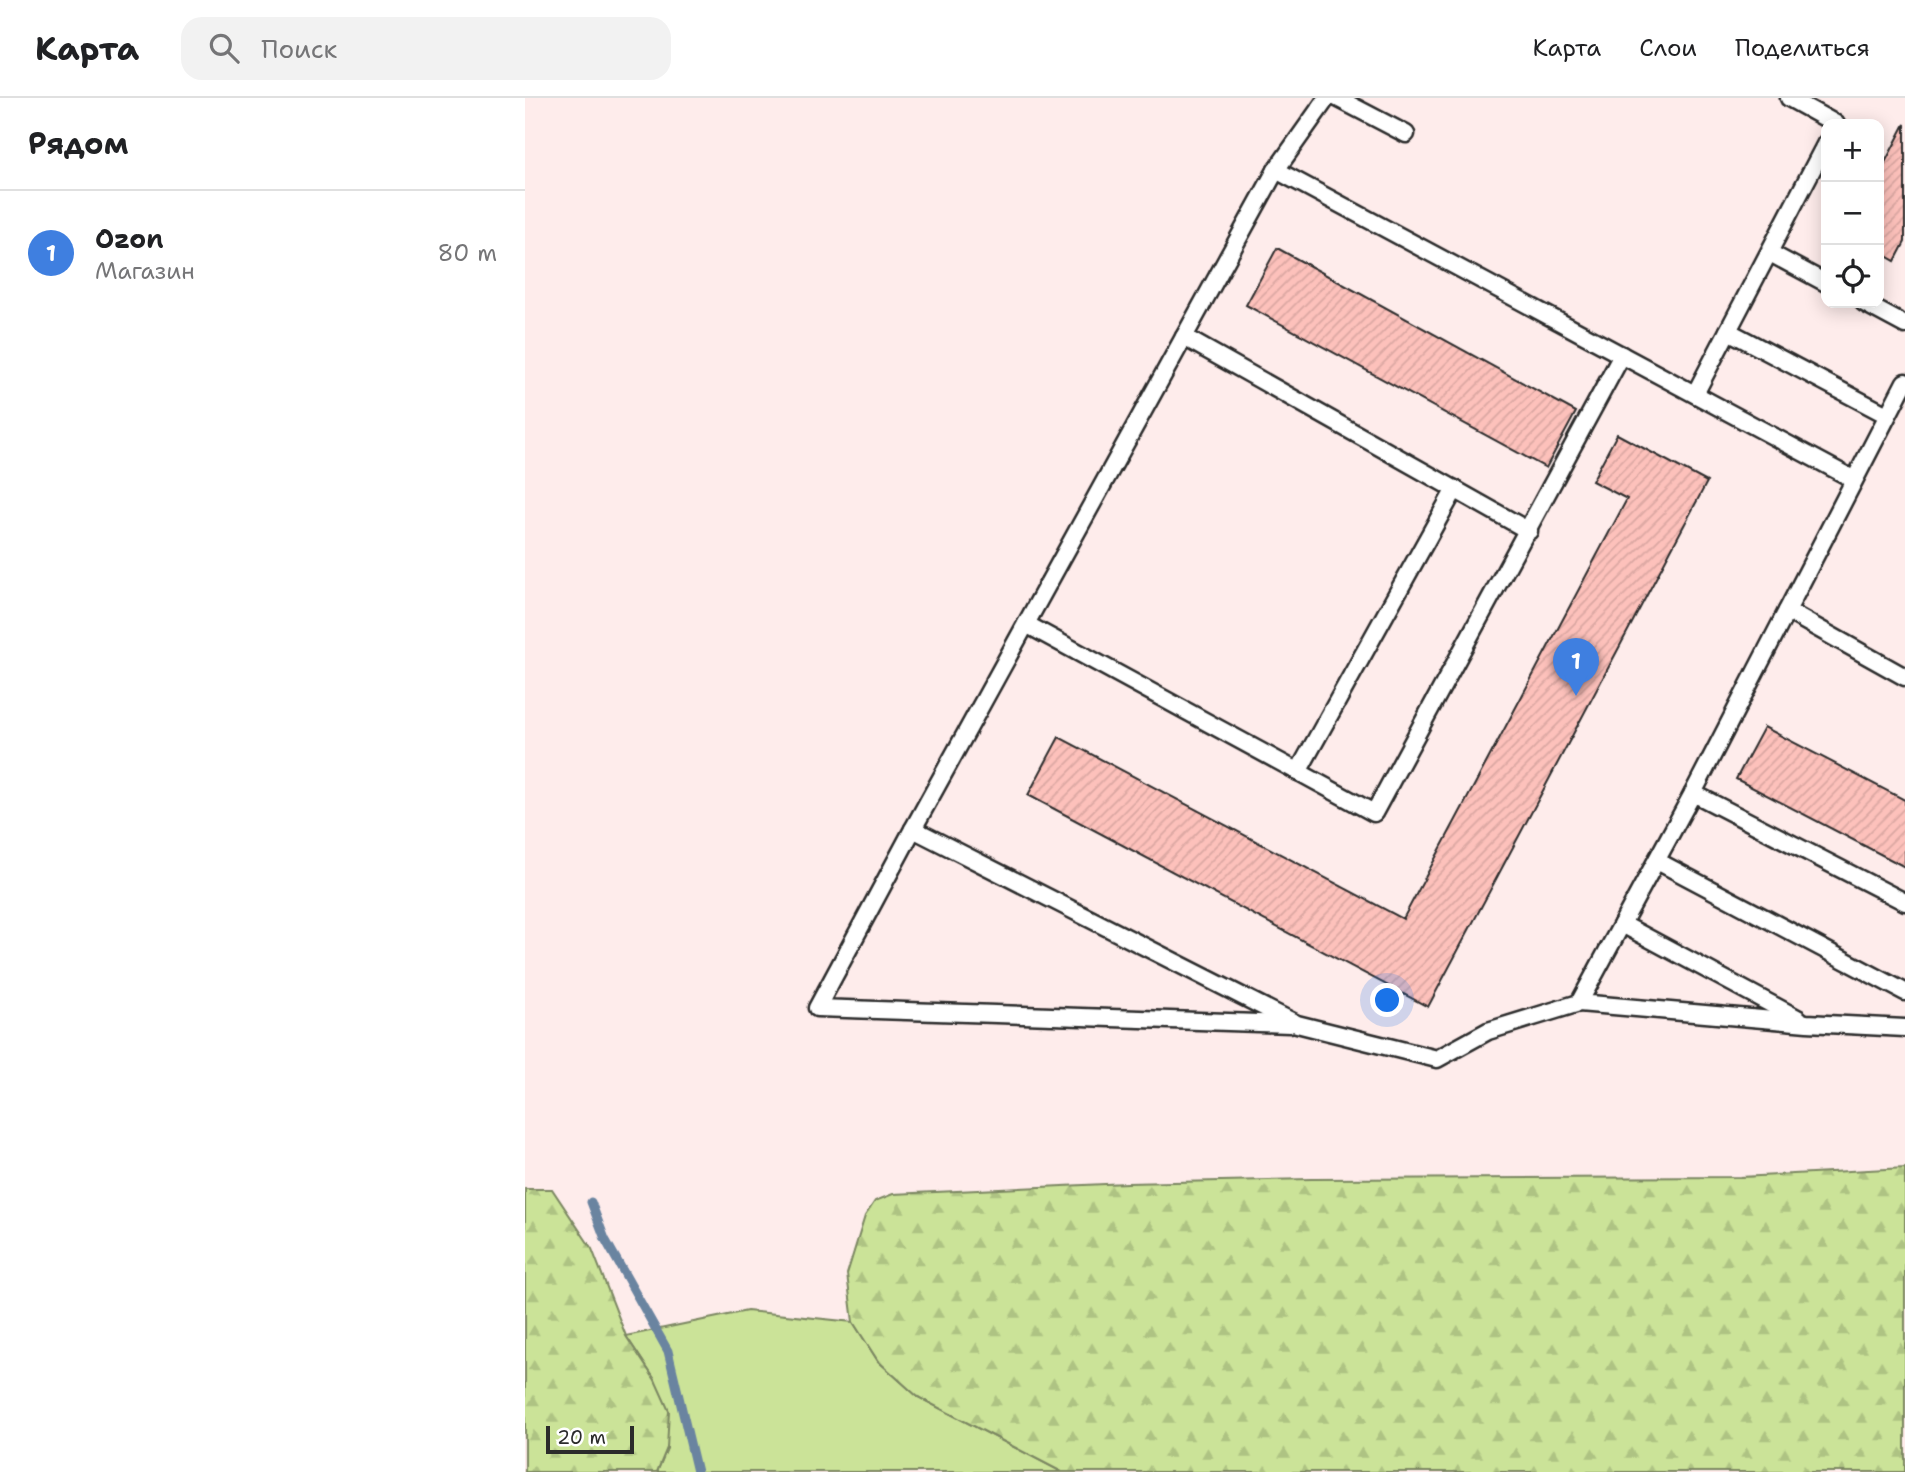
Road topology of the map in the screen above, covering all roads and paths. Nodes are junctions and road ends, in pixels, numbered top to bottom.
1 (1327, 98) edge
2 (1337, 98) edge
3 (1789, 98) edge
4 (1827, 119) edge
5 (1406, 134) dead end
6 (1821, 153) edge
7 (1276, 170) junction
8 (1770, 253) junction
9 (1821, 280) edge
10 (1873, 308) edge
11 (1905, 325) edge
12 (1728, 331) junction
13 (1184, 337) junction
14 (1622, 355) junction
15 (1905, 382) edge
16 (1695, 394) junction
17 (1887, 415) junction
18 (1853, 479) junction
19 (1455, 489) junction
20 (1529, 531) junction
21 (1787, 611) junction
22 (1026, 624) junction
23 (1905, 677) edge
24 (1299, 772) junction
25 (1693, 793) junction
26 (913, 829) junction
27 (1657, 860) junction
28 (1905, 902) edge
29 (1622, 924) junction
30 (1905, 992) edge
31 (1579, 1003) junction
32 (1807, 1023) junction
33 (1297, 1024) junction
34 (1905, 1028) edge

1 - 7 lane
2 - 5 lane
3 - 4 lane
6 - 8 lane
7 - 13 lane
7 - 14 lane
8 - 9 lane
8 - 12 lane
10 - 11 lane
12 - 16 lane
12 - 17 lane
13 - 19 lane
13 - 22 lane
14 - 16 lane
14 - 20 lane
15 - 17 lane
16 - 18 lane
17 - 18 lane
18 - 21 lane
19 - 20 lane
19 - 24 lane
20 - 24 lane
21 - 23 lane
21 - 25 lane
22 - 24 lane
22 - 26 lane
25 - 27 lane
25 - 28 lane
26 - 33 lane
26 - 33 lane
27 - 29 lane
27 - 30 lane
29 - 31 lane
29 - 32 lane
31 - 32 lane
31 - 33 lane
32 - 34 lane

